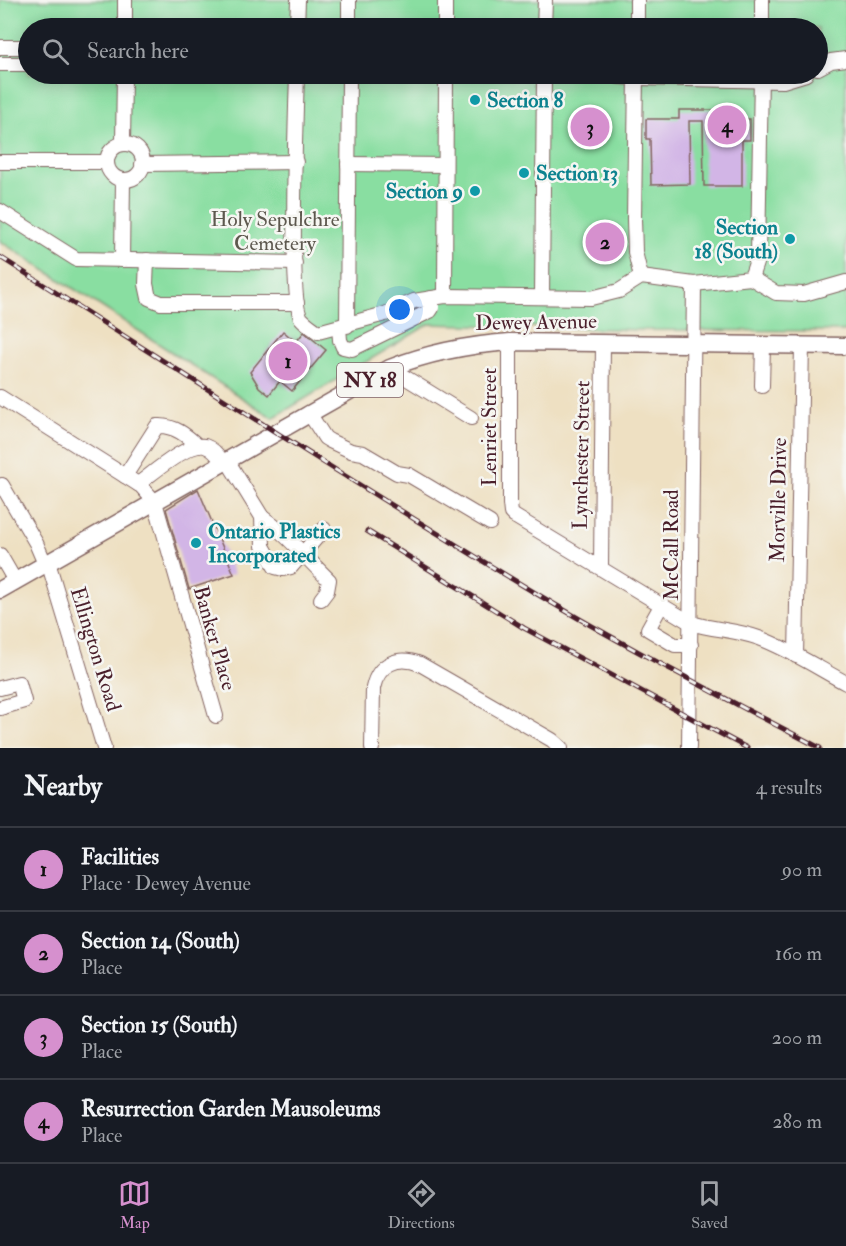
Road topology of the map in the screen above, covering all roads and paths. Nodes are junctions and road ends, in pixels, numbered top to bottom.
1 (125, 0) edge
2 (298, 0) edge
3 (349, 0) edge
4 (445, 0) edge
5 (544, 0) edge
6 (637, 0) edge
7 (762, 0) edge
8 (125, 18) edge
9 (297, 18) edge
10 (349, 18) edge
11 (445, 18) edge
12 (544, 18) edge
13 (637, 18) edge
14 (762, 18) edge
15 (0, 47) edge
16 (18, 47) edge
17 (846, 59) edge
18 (828, 63) edge
19 (0, 64) edge
20 (18, 64) edge
21 (124, 84) edge
22 (297, 84) edge
23 (349, 84) edge
24 (446, 84) edge
25 (544, 84) edge
26 (636, 84) edge
27 (761, 84) edge
28 (123, 144) junction
29 (0, 162) edge
30 (106, 162) junction
31 (296, 162) junction
32 (142, 164) junction
33 (348, 164) junction
34 (445, 165) junction
35 (123, 180) junction
36 (0, 211) edge
37 (122, 260) junction
38 (147, 260) junction
39 (295, 263) junction
40 (641, 277) junction
41 (751, 278) junction
42 (846, 282) edge
43 (694, 284) junction
44 (438, 297) junction
45 (542, 297) junction
46 (297, 303) junction
47 (343, 327) junction
48 (510, 342) junction
49 (603, 343) junction
50 (693, 343) junction
51 (763, 345) junction
52 (802, 345) junction
53 (846, 346) edge
54 (390, 368) junction
55 (762, 386) dead end
56 (0, 397) edge
57 (309, 413) junction
58 (471, 418) dead end
59 (198, 447) junction
60 (225, 461) junction
61 (126, 476) junction
62 (138, 484) junction
63 (2, 485) dead end
64 (155, 502) junction
65 (262, 517) junction
66 (490, 522) dead end
67 (324, 529) dead end
68 (0, 555) edge
69 (303, 555) junction
70 (47, 563) junction
71 (601, 567) junction
72 (7, 585) edge
73 (321, 599) dead end
74 (662, 604) junction
75 (691, 623) junction
76 (691, 645) junction
77 (796, 656) junction
78 (846, 683) edge
79 (0, 688) edge
80 (0, 708) edge
81 (216, 716) dead end
82 (104, 748) edge
83 (372, 748) edge
84 (561, 748) edge
85 (689, 748) edge

1 - 8 street
2 - 9 street
3 - 10 street
4 - 11 street
5 - 12 street
6 - 13 street
7 - 14 street
15 - 16 street
17 - 18 street
19 - 20 street
21 - 28 street
22 - 31 street
23 - 33 street
24 - 34 street
25 - 45 street
26 - 40 street
27 - 41 street
28 - 30 street
28 - 32 street
29 - 30 street
30 - 35 street
31 - 32 street
31 - 39 street
32 - 35 street
33 - 34 street
33 - 47 street
34 - 44 street
35 - 37 street
36 - 37 street
37 - 38 street
38 - 39 street
38 - 46 street
39 - 46 street
40 - 43 street
40 - 45 street
41 - 42 street
41 - 43 street
43 - 50 street, McCall Road
44 - 45 street
44 - 47 street
44 - 47 street
46 - 47 street
48 - 49 main road, Dewey Avenue / NY 18
48 - 54 main road, Dewey Avenue / NY 18
48 - 71 street, Lenriet Street
49 - 50 main road, Dewey Avenue / NY 18
49 - 71 street, Lynchester Street
50 - 51 main road, Dewey Avenue / NY 18
50 - 75 street, McCall Road
51 - 52 main road, Dewey Avenue / NY 18
51 - 55 street
52 - 53 main road, Dewey Avenue / NY 18
52 - 77 street, Morville Drive
54 - 57 main road, Dewey Avenue / NY 18
54 - 58 street
56 - 61 street
57 - 60 main road, Dewey Avenue / NY 18
57 - 66 street
59 - 60 street
59 - 61 street
59 - 62 street
60 - 64 main road, Dewey Avenue / NY 18
60 - 65 street
61 - 62 street
62 - 64 street
63 - 70 street, Ellington Road
64 - 70 main road, Dewey Avenue / NY 18
64 - 81 street, Banker Place
65 - 69 street
65 - 69 street
67 - 69 street
68 - 72 street
69 - 73 street
70 - 72 main road, Dewey Avenue / NY 18
70 - 82 street, Ellington Road
71 - 74 street
74 - 75 street
74 - 76 street
75 - 76 street, McCall Road
75 - 77 street
76 - 85 street, McCall Road
77 - 78 street
79 - 80 street
83 - 84 street

